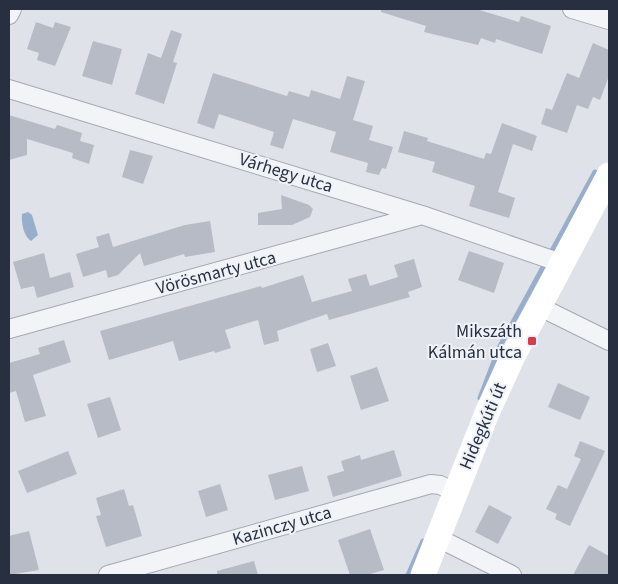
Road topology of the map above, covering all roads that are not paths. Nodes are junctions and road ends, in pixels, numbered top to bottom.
1 (12, 9) edge
2 (572, 9) edge
3 (9, 16) edge
4 (609, 20) edge
5 (9, 89) edge
6 (609, 176) edge
7 (422, 215) junction
8 (553, 260) junction
9 (538, 306) junction
10 (9, 329) edge
11 (609, 341) edge
12 (450, 490) junction
13 (438, 538) junction
14 (108, 575) edge
15 (423, 575) edge
16 (512, 575) edge

1 - 3 street
2 - 4 street
5 - 7 street, Várhegy utca
6 - 8 main road, Hidegkúti út
7 - 8 street, Várhegy utca
7 - 10 street, Vörösmarty utca
8 - 9 main road, Hidegkúti út
9 - 11 street
9 - 12 main road, Hidegkúti út
12 - 13 main road, Hidegkúti út
12 - 14 street, Kazinczy utca
13 - 15 main road, Hidegkúti út
13 - 16 street

